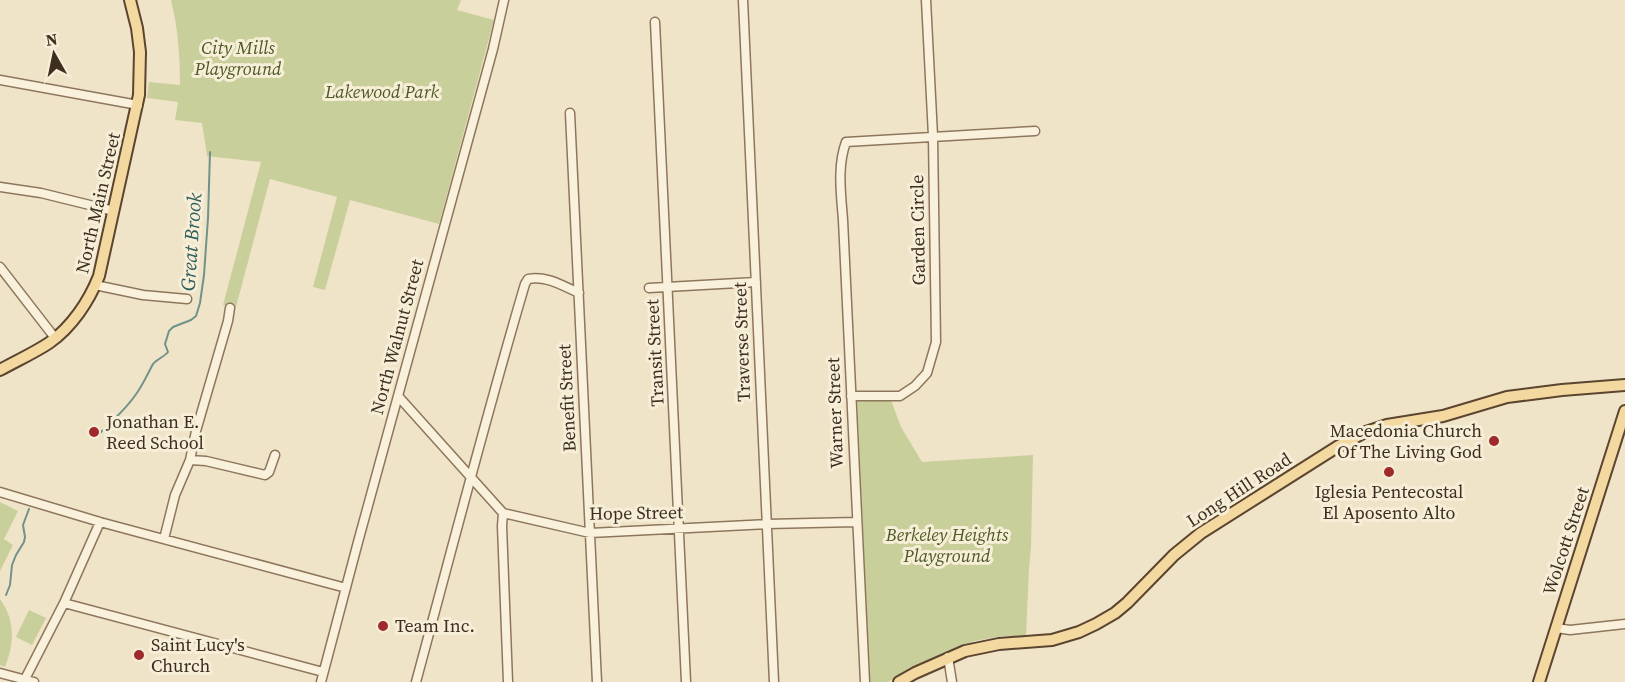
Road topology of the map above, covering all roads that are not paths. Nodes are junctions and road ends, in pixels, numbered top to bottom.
1 (130, 0) edge
2 (504, 0) edge
3 (743, 0) edge
4 (926, 0) edge
5 (655, 22) dead end
6 (0, 80) edge
7 (138, 105) junction
8 (570, 113) dead end
9 (1035, 131) dead end
10 (933, 136) junction
11 (0, 187) edge
12 (114, 211) junction
13 (0, 267) edge
14 (756, 282) junction
15 (95, 285) junction
16 (668, 287) junction
17 (649, 288) dead end
18 (579, 293) junction
19 (188, 299) dead end
20 (230, 308) dead end
21 (55, 338) junction
22 (0, 370) edge
23 (1625, 386) edge
24 (398, 396) junction
25 (851, 396) junction
26 (1625, 411) edge
27 (275, 455) dead end
28 (190, 460) junction
29 (472, 478) junction
30 (0, 492) edge
31 (503, 513) junction
32 (100, 522) junction
33 (856, 522) junction
34 (767, 524) junction
35 (680, 529) junction
36 (590, 533) junction
37 (164, 539) junction
38 (346, 588) junction
39 (64, 603) junction
40 (1625, 624) edge
41 (1556, 628) junction
42 (948, 657) junction
43 (323, 672) junction
44 (0, 673) edge
45 (30, 681) edge
46 (321, 682) edge
47 (416, 682) edge
48 (508, 682) edge
49 (597, 682) edge
50 (686, 682) edge
51 (774, 682) edge
52 (865, 682) edge
53 (899, 682) edge
54 (952, 682) edge
55 (1539, 682) edge

1 - 7 main road, North Main Street
2 - 24 street, North Walnut Street
3 - 14 street, Traverse Street
4 - 10 street, Garden Circle
5 - 16 street, Transit Street
6 - 7 street
7 - 12 main road, North Main Street
8 - 18 street, Benefit Street
9 - 10 street
10 - 25 street, Garden Circle
10 - 25 street, Warner Street
11 - 12 street
12 - 15 main road, North Main Street
13 - 21 street
14 - 16 street
14 - 34 street, Traverse Street
15 - 19 street
15 - 21 main road, North Main Street
16 - 17 street
16 - 35 street, Transit Street
18 - 29 street
18 - 36 street, Benefit Street
20 - 28 street
21 - 22 main road, North Main Street
23 - 42 main road, Long Hill Road
24 - 29 street
24 - 38 street, North Walnut Street
25 - 33 street, Warner Street
26 - 41 main road, Wolcott Street
27 - 28 street
28 - 37 street
29 - 31 street
29 - 47 street
30 - 32 street
31 - 36 street, Hope Street
31 - 48 street
32 - 37 street
32 - 39 street
33 - 34 street, Hope Street
33 - 52 street, Warner Street
34 - 35 street, Hope Street
34 - 51 street, Traverse Street
35 - 36 street, Hope Street
35 - 50 street, Transit Street
36 - 49 street, Benefit Street
37 - 38 street
38 - 43 street, North Walnut Street
39 - 43 street
39 - 45 street
40 - 41 street
41 - 55 main road, Wolcott Street
42 - 53 main road, Long Hill Road
42 - 54 street
43 - 46 street, North Walnut Street
44 - 45 street

